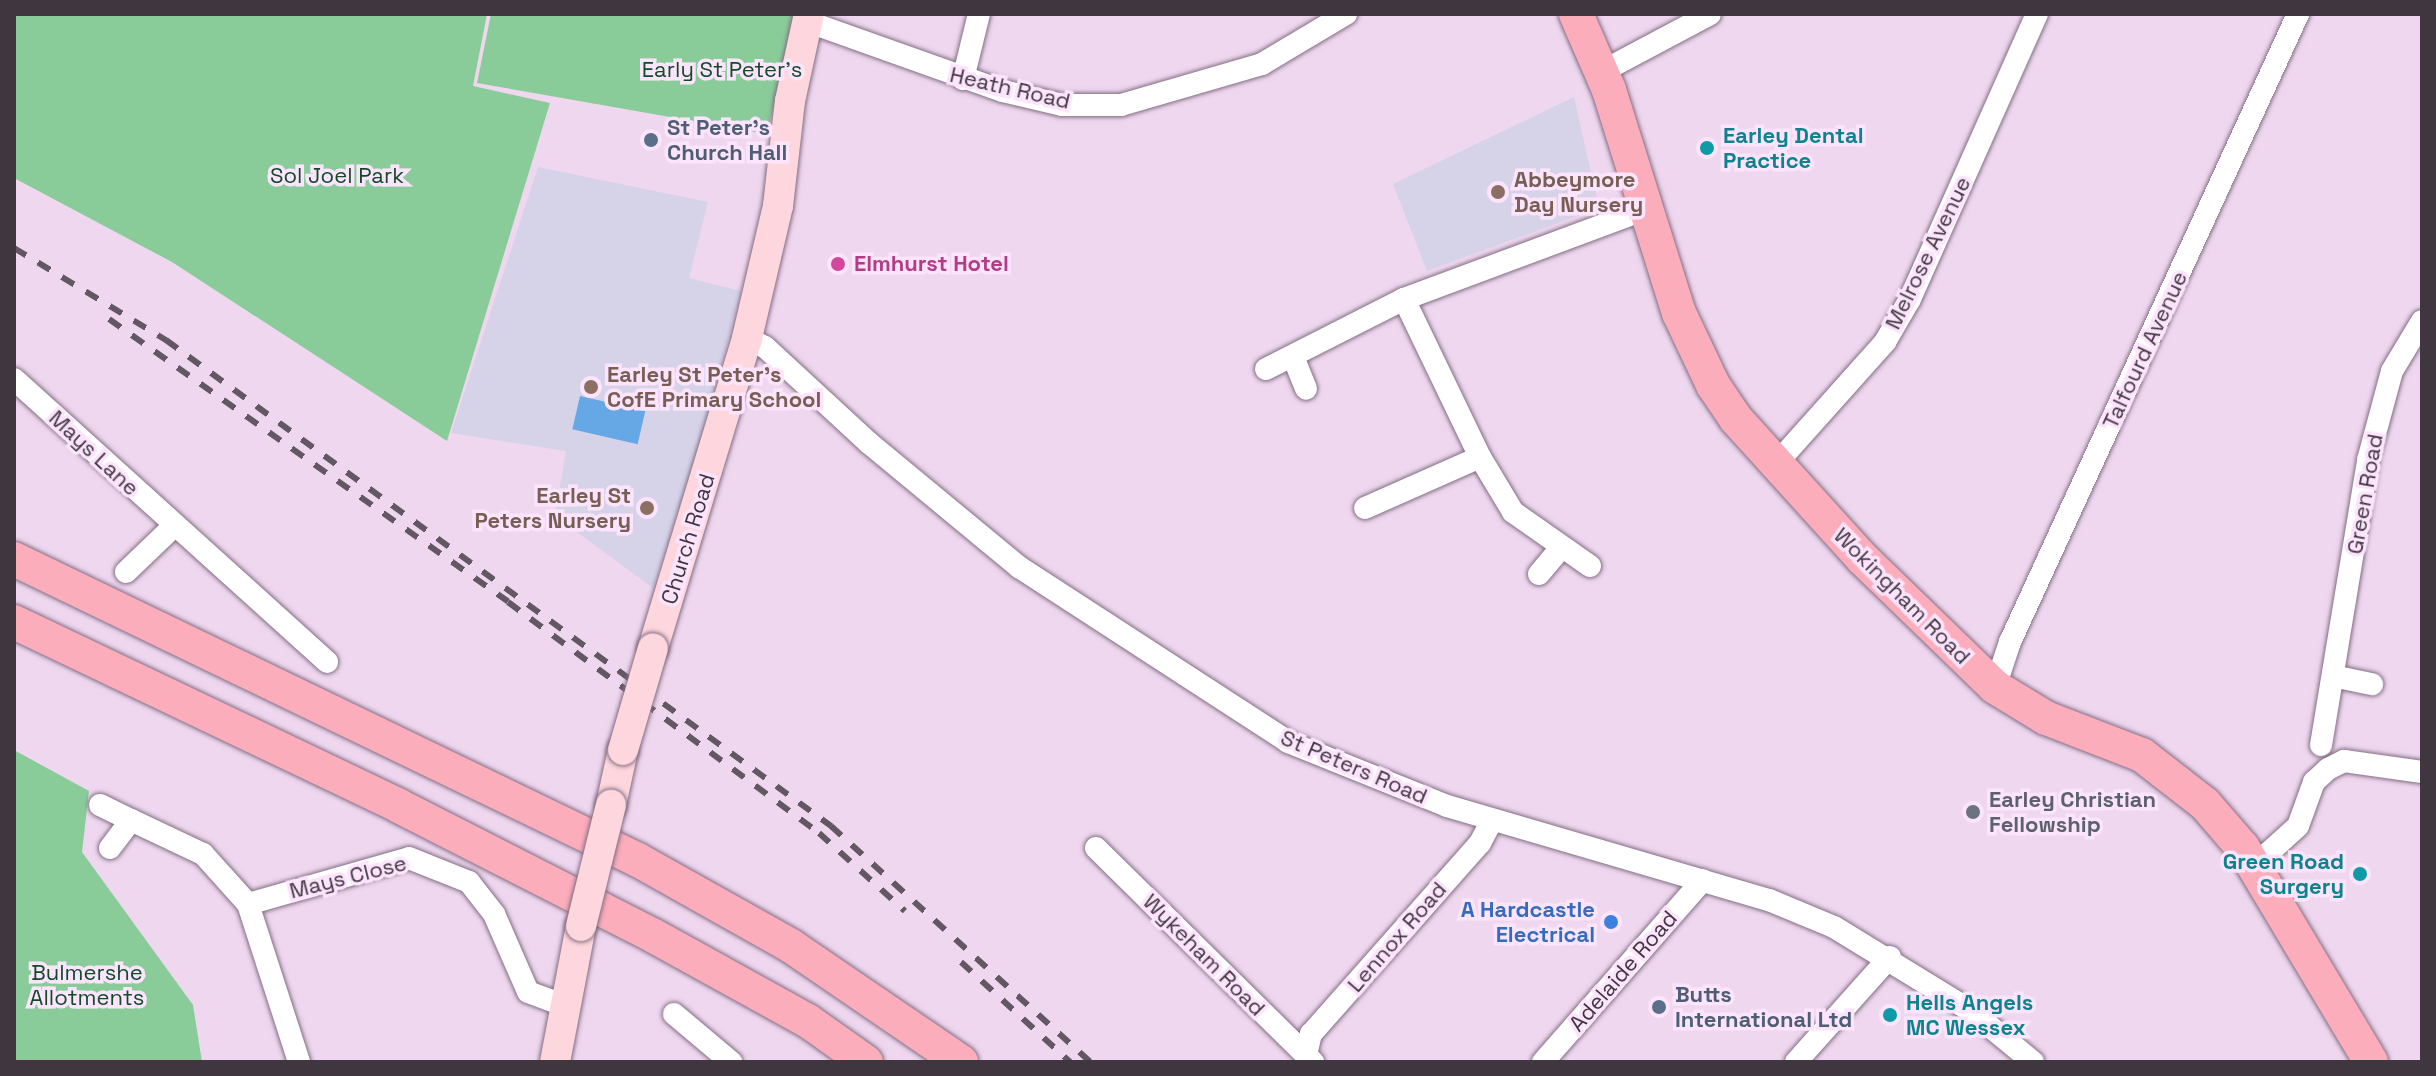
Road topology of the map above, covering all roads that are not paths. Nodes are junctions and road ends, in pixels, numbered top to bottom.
1 (979, 14) edge
2 (1346, 14) edge
3 (1576, 14) edge
4 (1710, 14) edge
5 (2037, 14) edge
6 (2298, 14) edge
7 (808, 18) edge
8 (1603, 71) junction
9 (963, 79) junction
10 (1646, 209) junction
11 (1404, 299) junction
12 (2422, 321) edge
13 (747, 338) junction
14 (1294, 359) junction
15 (1266, 369) dead end
16 (14, 379) edge
17 (1306, 389) dead end
18 (1480, 457) junction
19 (1776, 464) junction
20 (1365, 508) dead end
21 (173, 527) junction
22 (1562, 547) junction
23 (14, 559) edge
24 (1590, 566) dead end
25 (126, 572) dead end
26 (1539, 574) dead end
27 (14, 622) edge
28 (327, 662) dead end
29 (2333, 676) junction
30 (2372, 684) dead end
31 (1995, 687) junction
32 (2321, 745) dead end
33 (2422, 772) edge
34 (100, 805) dead end
35 (131, 820) junction
36 (1492, 820) junction
37 (110, 848) dead end
38 (1096, 848) dead end
39 (2254, 866) junction
40 (1703, 880) junction
41 (248, 904) junction
42 (1890, 957) junction
43 (566, 1006) junction
44 (674, 1014) dead end
45 (1310, 1058) edge
46 (299, 1062) edge
47 (555, 1062) edge
48 (731, 1062) edge
49 (866, 1062) edge
50 (961, 1062) edge
51 (1543, 1062) edge
52 (1796, 1062) edge
53 (2033, 1062) edge
54 (2371, 1062) edge

1 - 9 street
2 - 9 street, Heath Road
3 - 8 main road, Wokingham Road
4 - 8 street
5 - 19 street, Melrose Avenue
6 - 31 street, Talfourd Avenue
7 - 9 street, Heath Road
7 - 13 main road, Church Road
8 - 10 main road, Wokingham Road
10 - 11 street
10 - 19 main road, Wokingham Road
11 - 14 street
11 - 18 street
12 - 29 street, Green Road
13 - 36 street, St Peters Road
13 - 43 main road, Church Road, bridge
14 - 15 street
14 - 17 street
16 - 21 street, Mays Lane
18 - 20 street
18 - 22 street
19 - 31 main road, Wokingham Road
21 - 25 street
21 - 28 street, Mays Lane
22 - 24 street
22 - 26 street
23 - 50 main road
27 - 49 main road
29 - 30 street
29 - 32 street, Green Road
31 - 39 main road, Wokingham Road
33 - 39 street
34 - 35 street
35 - 37 street
35 - 41 street
36 - 40 street, St Peters Road
36 - 45 street, Lennox Road
38 - 45 street, Wykeham Road
39 - 54 main road, Wokingham Road
40 - 42 street, St Peters Road
40 - 51 street, Adelaide Road
41 - 43 street, Mays Close
41 - 46 street
42 - 52 street
42 - 53 street, St Peters Road
43 - 47 main road, Church Road
44 - 48 street

